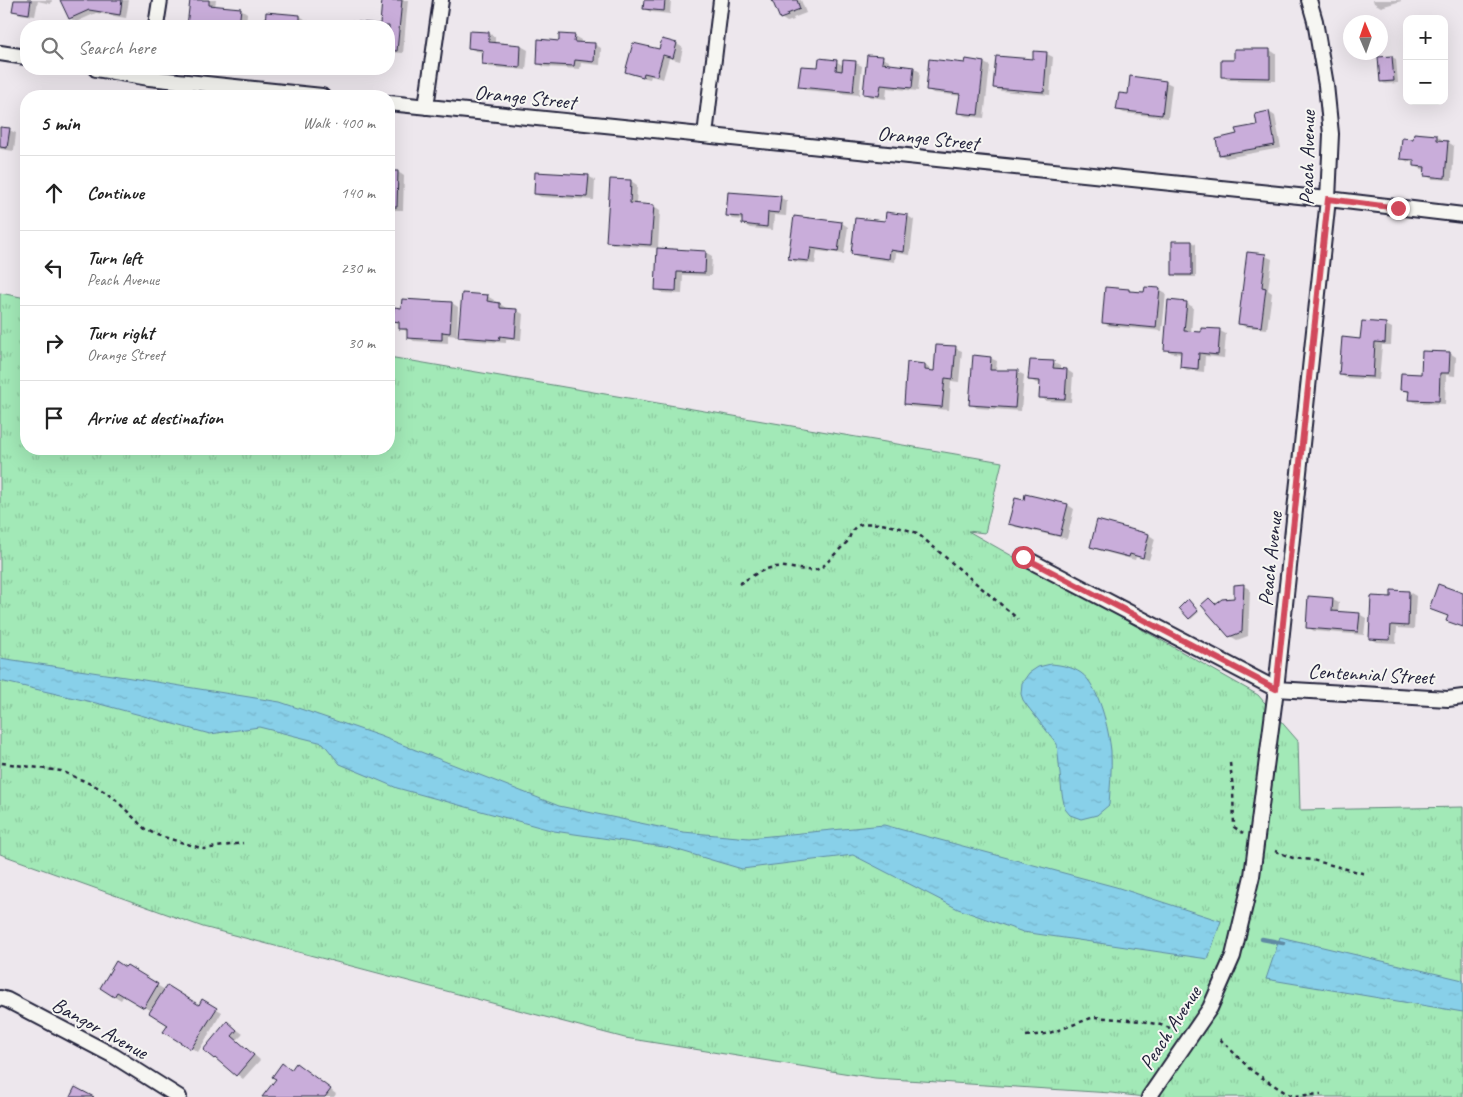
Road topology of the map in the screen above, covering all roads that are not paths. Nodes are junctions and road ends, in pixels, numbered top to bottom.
1 (160, 0) edge
2 (441, 0) edge
3 (721, 0) edge
4 (1309, 0) edge
5 (157, 20) edge
6 (0, 53) edge
7 (20, 56) edge
8 (165, 75) edge
9 (277, 90) edge
10 (395, 104) edge
11 (426, 107) junction
12 (705, 135) junction
13 (1328, 199) junction
14 (1463, 214) edge
15 (1023, 557) dead end
16 (1276, 689) junction
17 (1463, 697) edge
18 (0, 998) edge
19 (179, 1097) edge
20 (1148, 1097) edge

1 - 5 street
2 - 11 street
3 - 12 street
4 - 13 street, Peach Avenue
6 - 7 street
8 - 9 street
10 - 11 street, Orange Street
11 - 12 street, Orange Street
12 - 13 street, Orange Street
13 - 14 street, Orange Street
13 - 16 street, Peach Avenue
15 - 16 street
16 - 17 street, Centennial Street
16 - 20 street, Peach Avenue
18 - 19 street, Bangor Avenue

